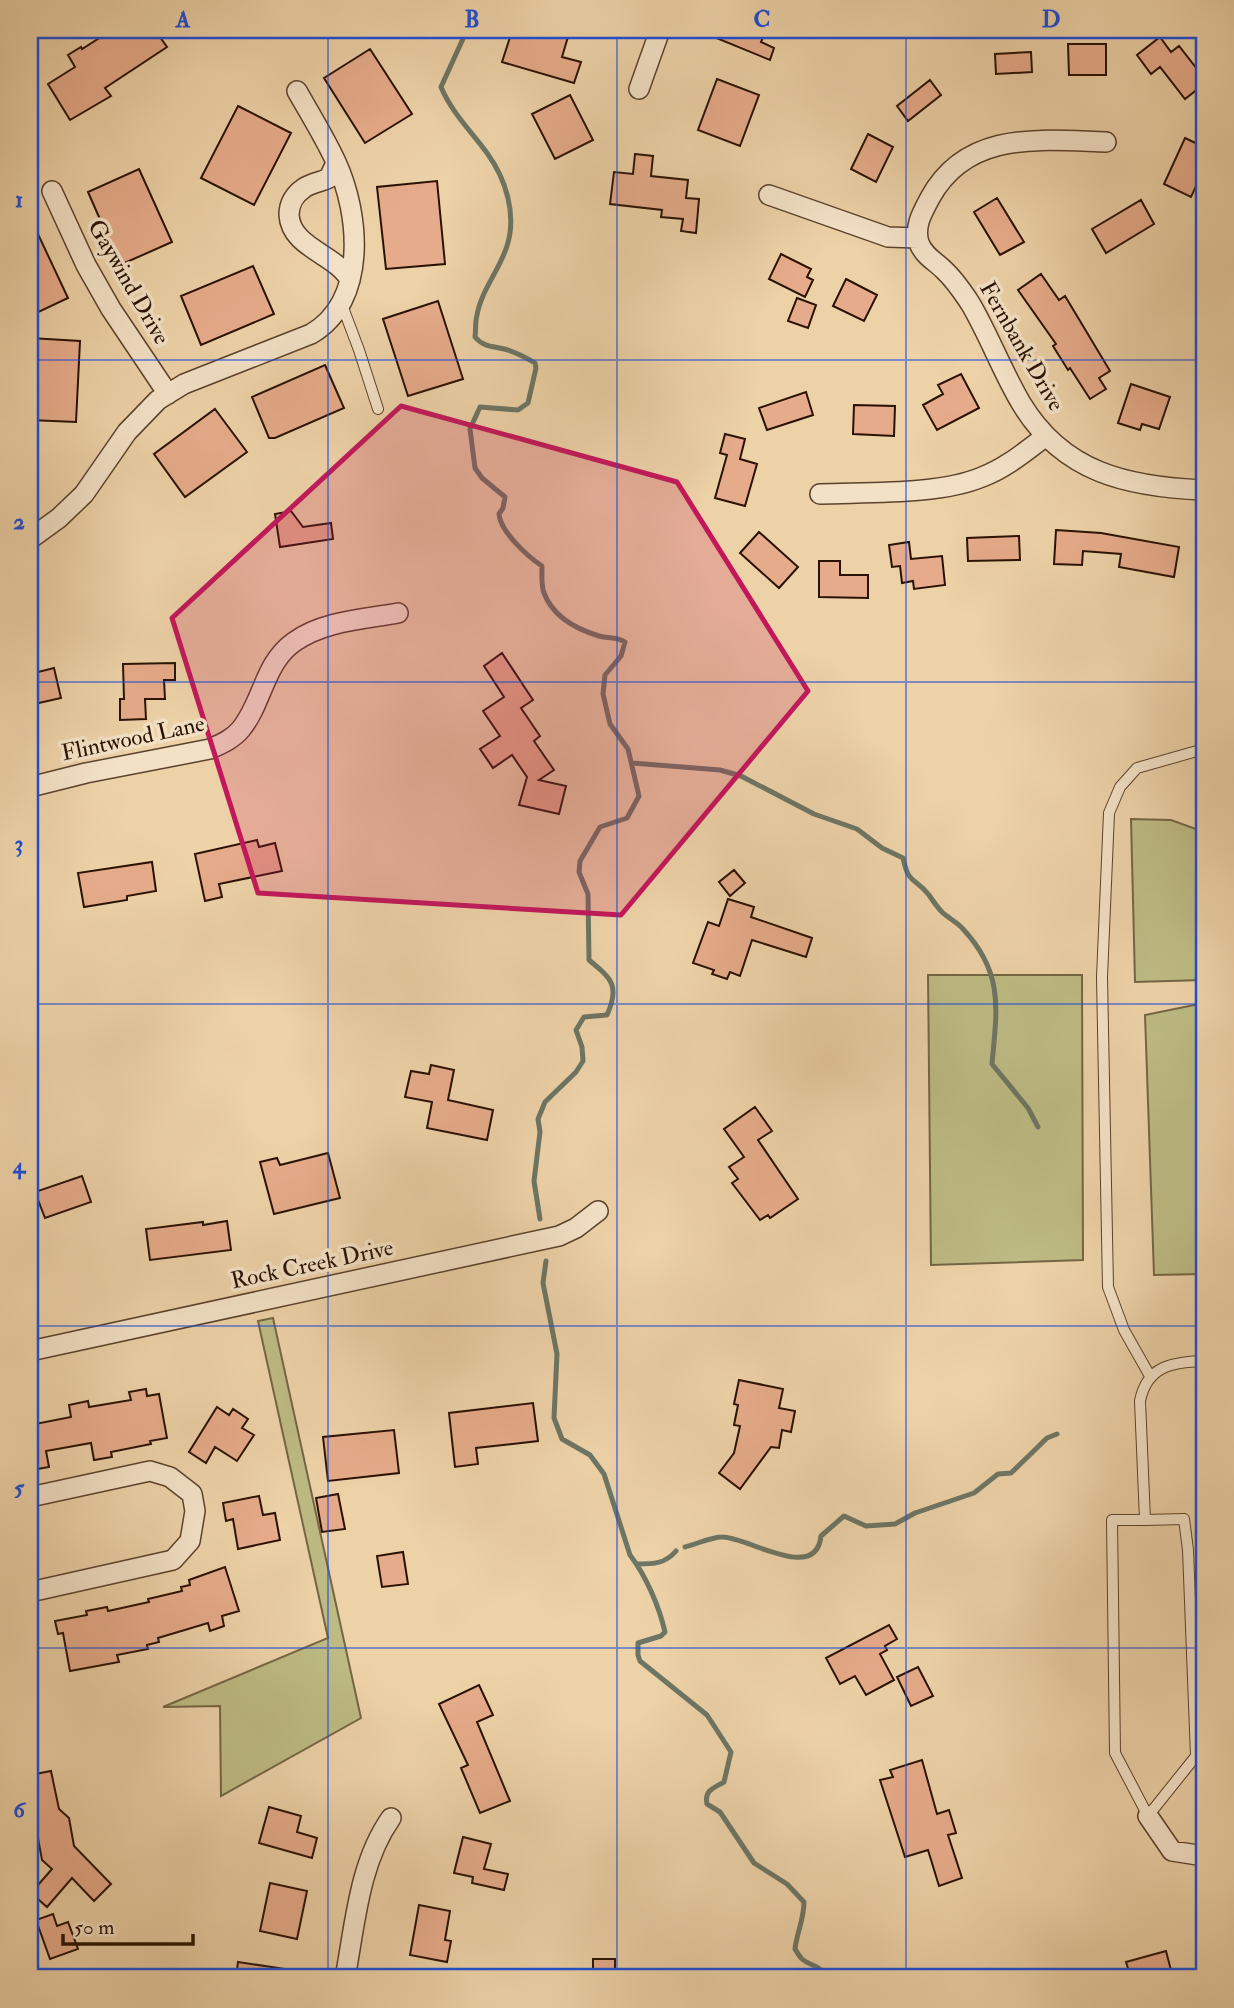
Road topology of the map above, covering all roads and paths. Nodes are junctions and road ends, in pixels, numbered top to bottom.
1 (660, 30) edge
2 (639, 89) dead end
3 (297, 90) dead end
4 (1106, 142) dead end
5 (337, 163) junction
6 (52, 191) dead end
7 (769, 195) dead end
8 (918, 238) junction
9 (350, 280) junction
10 (342, 305) junction
11 (168, 394) junction
12 (378, 409) dead end
13 (1046, 436) junction
14 (1204, 490) edge
15 (820, 494) dead end
16 (30, 539) edge
17 (398, 613) dead end
18 (1204, 749) edge
19 (30, 787) edge
20 (598, 1211) dead end
21 (30, 1351) edge
22 (1204, 1361) edge
23 (1150, 1376) junction
24 (30, 1497) edge
25 (1145, 1520) junction
26 (30, 1592) edge
27 (1148, 1816) junction
28 (391, 1818) dead end
29 (1204, 1856) edge
30 (345, 1978) edge

1 - 2 street
3 - 5 street
4 - 8 street
5 - 9 street
5 - 9 street
6 - 11 street, Gaywind Drive
7 - 8 street
8 - 13 street, Fernbank Drive
9 - 10 street
10 - 11 street
10 - 12 lane
11 - 16 street
13 - 14 street, Fernbank Drive
13 - 15 street
17 - 19 street, Flintwood Lane
18 - 23 lane
20 - 21 street, Rock Creek Drive
22 - 23 lane
23 - 25 lane
24 - 26 street
25 - 27 lane
25 - 27 lane
27 - 29 street
28 - 30 street

